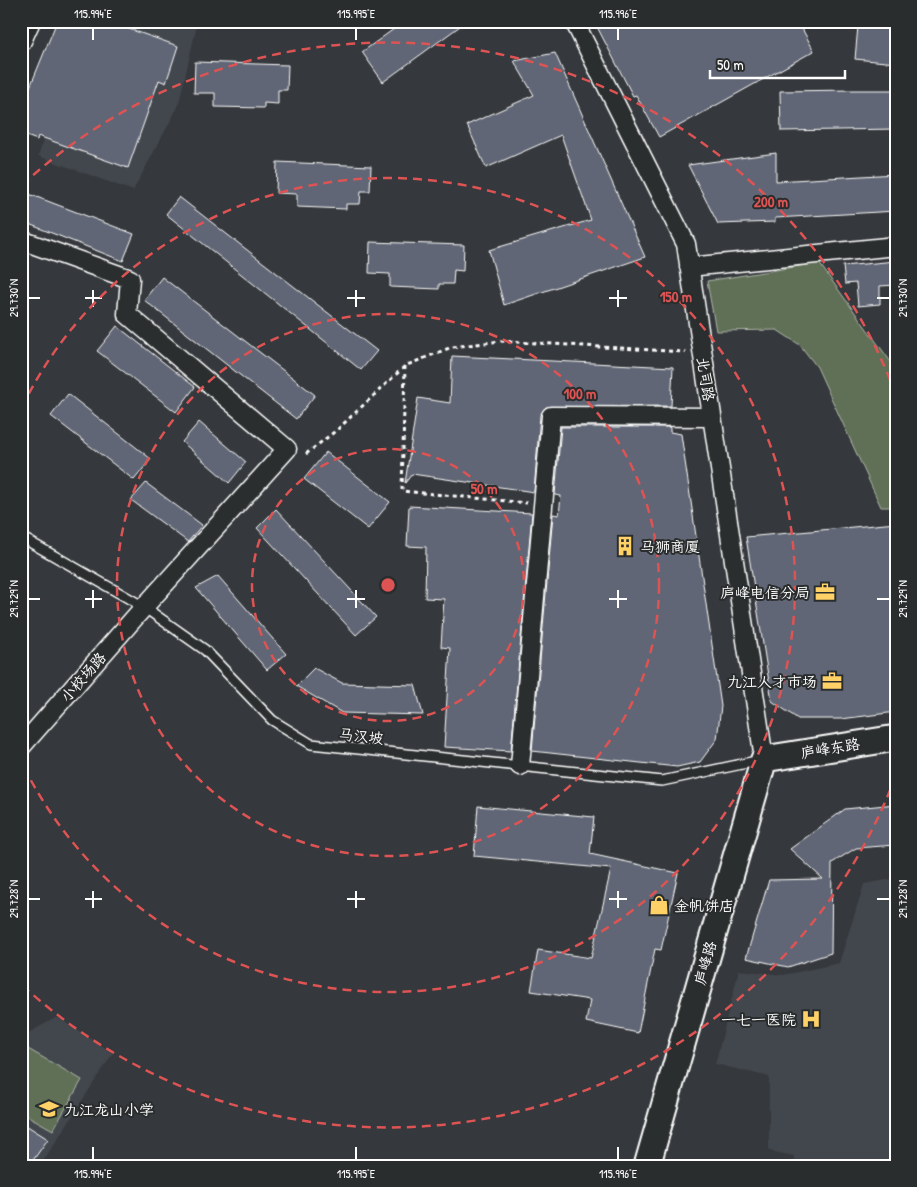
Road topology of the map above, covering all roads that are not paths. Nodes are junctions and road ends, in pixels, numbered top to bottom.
1 (32, 21) edge
2 (574, 21) edge
3 (21, 43) edge
4 (21, 240) edge
5 (896, 246) edge
6 (689, 267) junction
7 (712, 417) junction
8 (21, 536) edge
9 (144, 607) junction
10 (896, 738) edge
11 (21, 748) edge
12 (764, 759) junction
13 (520, 766) junction
14 (647, 1166) edge

1 - 3 street
2 - 6 street, 北司路
4 - 9 street, 小校场路
5 - 6 street
6 - 7 street, 北司路
7 - 12 street, 北司路
7 - 13 street
8 - 9 lane, 马汉坡
9 - 11 street, 小校场路
9 - 13 lane, 马汉坡
10 - 12 main road, 庐峰东路
12 - 13 lane, 马汉坡
12 - 14 main road, 庐峰路

